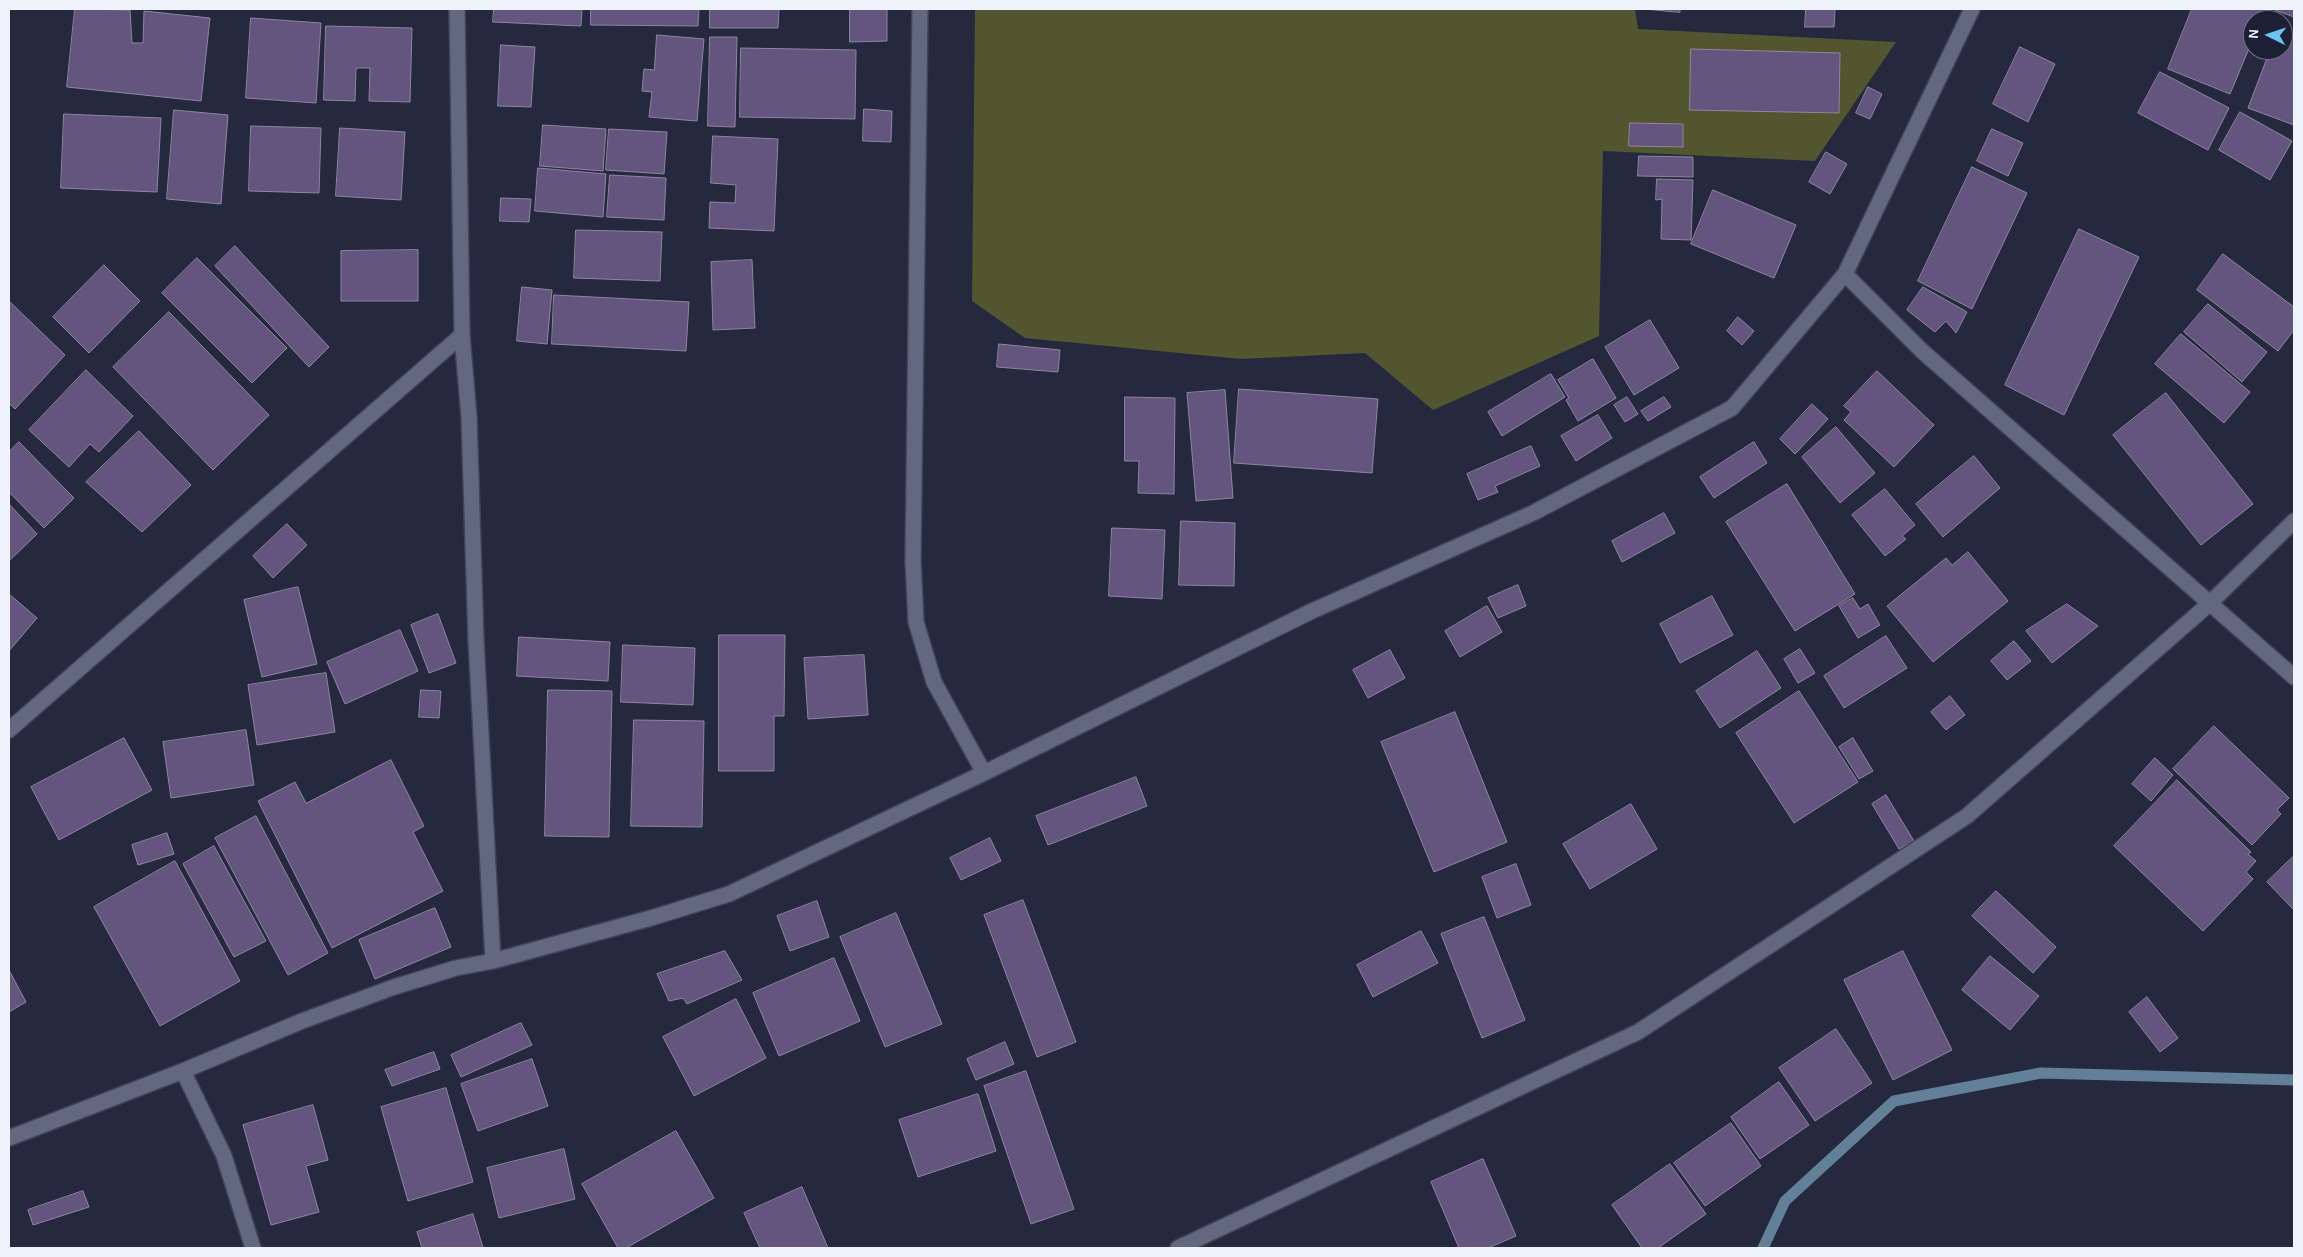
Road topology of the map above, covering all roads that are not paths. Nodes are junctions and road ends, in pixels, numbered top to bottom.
1 (457, 9) edge
2 (920, 9) edge
3 (1972, 9) edge
4 (1845, 274) junction
5 (462, 335) junction
6 (2294, 521) edge
7 (2208, 604) junction
8 (2294, 678) edge
9 (9, 730) edge
10 (984, 773) junction
11 (493, 961) junction
12 (183, 1071) junction
13 (9, 1138) edge
14 (253, 1248) edge
15 (1178, 1248) edge

1 - 5 street
2 - 10 street
3 - 4 street
4 - 7 street
4 - 10 street
5 - 9 street
5 - 11 street
6 - 7 street
7 - 8 street
7 - 15 street
10 - 11 street
11 - 12 street
12 - 13 street
12 - 14 street

